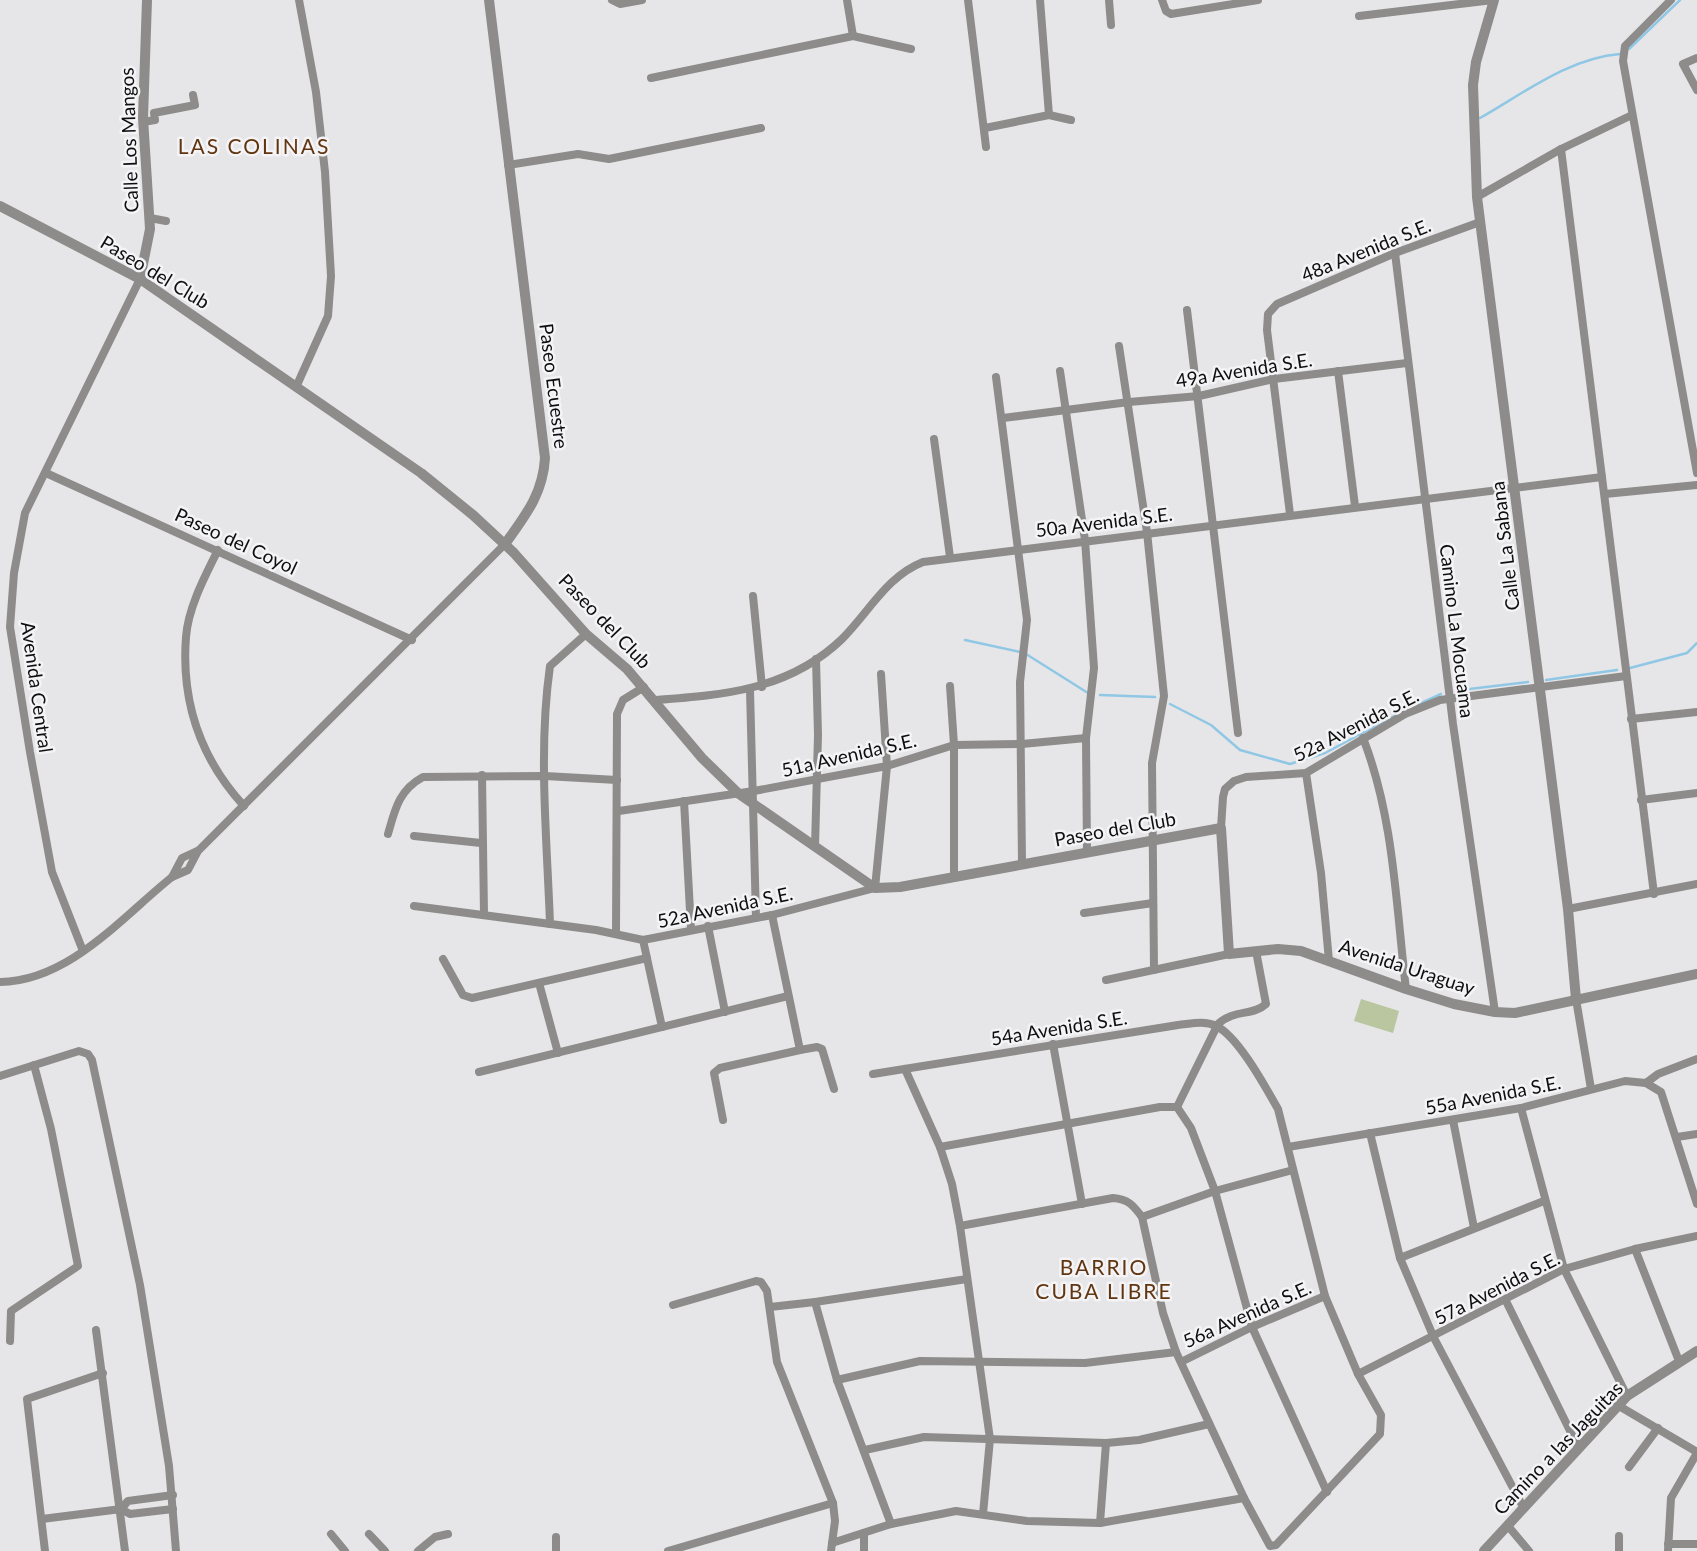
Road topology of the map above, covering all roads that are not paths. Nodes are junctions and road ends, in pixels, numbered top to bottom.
1 (147, 0) edge
2 (299, 0) edge
3 (489, 0) edge
4 (612, 0) edge
5 (642, 0) edge
6 (847, 0) edge
7 (968, 0) edge
8 (1040, 0) edge
9 (1108, 0) edge
10 (1162, 0) edge
11 (1258, 0) edge
12 (1493, 0) edge
13 (1671, 0) edge
14 (1359, 16) dead end
15 (1111, 25) dead end
16 (853, 36) junction
17 (911, 49) dead end
18 (1697, 58) edge
19 (651, 78) dead end
20 (1697, 90) edge
21 (193, 94) dead end
22 (1049, 116) junction
23 (1632, 116) junction
24 (1071, 120) dead end
25 (144, 122) junction
26 (761, 128) dead end
27 (985, 128) junction
28 (986, 147) dead end
29 (1561, 149) junction
30 (508, 164) junction
31 (1477, 197) junction
32 (0, 206) edge
33 (150, 218) junction
34 (166, 220) dead end
35 (1480, 222) junction
36 (1395, 253) junction
37 (140, 279) junction
38 (1187, 310) dead end
39 (1119, 346) dead end
40 (1408, 363) junction
41 (1060, 371) dead end
42 (1338, 371) junction
43 (996, 377) dead end
44 (1273, 379) junction
45 (297, 385) junction
46 (1199, 397) junction
47 (1129, 401) junction
48 (1065, 409) junction
49 (1003, 418) junction
50 (934, 439) dead end
51 (46, 473) junction
52 (1697, 473) edge
53 (1602, 477) junction
54 (1697, 485) edge
55 (1516, 486) junction
56 (1605, 494) junction
57 (1424, 497) junction
58 (1355, 506) junction
59 (1290, 514) junction
60 (1215, 524) junction
61 (1147, 532) junction
62 (1085, 540) junction
63 (505, 544) junction
64 (1017, 549) junction
65 (218, 550) junction
66 (950, 557) junction
67 (753, 596) dead end
68 (586, 634) junction
69 (412, 640) junction
70 (816, 659) junction
71 (881, 674) dead end
72 (1626, 676) junction
73 (950, 686) dead end
74 (644, 687) junction
75 (762, 687) junction
76 (1540, 687) junction
77 (750, 690) junction
78 (1450, 698) junction
79 (656, 700) junction
80 (1697, 712) edge
81 (1631, 719) junction
82 (1238, 733) dead end
83 (1086, 738) junction
84 (1363, 738) junction
85 (1021, 744) junction
86 (954, 746) junction
87 (887, 766) junction
88 (1306, 773) junction
89 (482, 775) junction
90 (545, 776) junction
91 (817, 779) junction
92 (618, 780) junction
93 (754, 791) junction
94 (1697, 793) edge
95 (739, 794) junction
96 (1641, 800) junction
97 (684, 801) junction
98 (753, 805) junction
99 (244, 806) junction
100 (619, 811) junction
101 (1221, 828) junction
102 (388, 834) dead end
103 (414, 836) dead end
104 (1154, 841) junction
105 (481, 843) junction
106 (816, 847) junction
107 (1087, 852) junction
108 (1021, 863) junction
109 (954, 877) junction
110 (1697, 884) edge
111 (875, 888) junction
112 (1654, 894) junction
113 (1153, 903) junction
114 (414, 906) dead end
115 (1568, 909) junction
116 (1084, 913) dead end
117 (484, 915) junction
118 (772, 915) junction
119 (756, 918) junction
120 (550, 924) junction
121 (708, 926) junction
122 (691, 929) junction
123 (616, 934) junction
124 (643, 940) junction
125 (83, 951) junction
126 (1256, 951) junction
127 (1229, 954) junction
128 (443, 958) dead end
129 (647, 958) junction
130 (1329, 961) junction
131 (1154, 970) junction
132 (1697, 974) edge
133 (1106, 980) dead end
134 (0, 982) edge
135 (539, 983) junction
136 (1406, 989) junction
137 (788, 996) junction
138 (1576, 999) junction
139 (725, 1012) junction
140 (1495, 1012) junction
141 (1217, 1026) junction
142 (662, 1027) junction
143 (1053, 1044) junction
144 (800, 1050) junction
145 (558, 1053) junction
146 (1697, 1059) edge
147 (34, 1065) junction
148 (905, 1069) junction
149 (479, 1072) dead end
150 (873, 1074) dead end
151 (0, 1076) edge
152 (1646, 1083) junction
153 (834, 1088) dead end
154 (1591, 1088) junction
155 (1177, 1107) junction
156 (1521, 1108) junction
157 (723, 1120) dead end
158 (1452, 1120) junction
159 (1068, 1124) junction
160 (1370, 1133) junction
161 (1697, 1134) edge
162 (1677, 1137) junction
163 (940, 1147) junction
164 (1288, 1147) junction
165 (1293, 1170) junction
166 (1215, 1191) junction
167 (1544, 1201) junction
168 (1082, 1204) junction
169 (1697, 1205) edge
170 (1142, 1217) junction
171 (960, 1226) junction
172 (1474, 1228) junction
173 (1697, 1236) edge
174 (1635, 1248) junction
175 (1400, 1258) junction
176 (1564, 1269) junction
177 (967, 1279) junction
178 (1325, 1296) junction
179 (1505, 1299) junction
180 (815, 1302) junction
181 (674, 1305) dead end
182 (770, 1307) junction
183 (1252, 1327) junction
184 (96, 1330) dead end
185 (1434, 1338) junction
186 (10, 1341) dead end
187 (1697, 1351) edge
188 (1176, 1352) junction
189 (1679, 1361) junction
190 (981, 1362) junction
191 (1181, 1362) junction
192 (103, 1373) junction
193 (1358, 1374) junction
194 (836, 1380) junction
195 (1627, 1396) junction
196 (1619, 1406) junction
197 (1209, 1424) junction
198 (1658, 1428) junction
199 (990, 1439) junction
200 (1106, 1443) junction
201 (1578, 1447) junction
202 (865, 1450) junction
203 (1697, 1453) edge
204 (1629, 1467) dead end
205 (1327, 1492) junction
206 (173, 1495) junction
207 (1244, 1498) junction
208 (833, 1503) junction
209 (1523, 1507) junction
210 (173, 1508) junction
211 (121, 1509) junction
212 (983, 1514) junction
213 (42, 1519) junction
214 (1100, 1523) junction
215 (891, 1524) junction
216 (1508, 1526) junction
217 (864, 1532) junction
218 (331, 1534) dead end
219 (369, 1534) dead end
220 (448, 1534) dead end
221 (1619, 1536) dead end
222 (556, 1537) dead end
223 (1697, 1544) edge
224 (831, 1547) edge
225 (1668, 1547) edge
226 (45, 1551) edge
227 (125, 1551) edge
228 (176, 1551) edge
229 (345, 1551) edge
230 (385, 1551) edge
231 (418, 1551) edge
232 (556, 1551) edge
233 (668, 1551) edge
234 (864, 1551) edge
235 (1484, 1551) edge
236 (1529, 1551) edge
237 (1619, 1551) edge

1 - 25 street, Calle Los Mangos
2 - 45 street
3 - 30 street, Paseo Ecuestre
4 - 5 street
6 - 16 street
7 - 27 street
8 - 22 street
9 - 15 street
10 - 11 street
12 - 14 street
12 - 31 street, Calle La Sabana
13 - 23 street
16 - 17 street
16 - 19 street
18 - 20 street
21 - 25 street
22 - 24 street
22 - 27 street
23 - 29 street
23 - 52 street
25 - 33 street, Calle Los Mangos
26 - 30 street
27 - 28 street
29 - 31 street
29 - 53 street
30 - 63 street, Paseo Ecuestre
31 - 35 street, Calle La Sabana
32 - 37 street, Paseo del Club
33 - 34 street
33 - 37 street, Calle Los Mangos
35 - 36 street, 48a Avenida S.E.
35 - 55 street, Calle La Sabana
36 - 40 street, Camino La Mocuama
36 - 44 street, 48a Avenida S.E.
37 - 45 street, Paseo del Club
37 - 51 street, Avenida Central
38 - 46 street
39 - 47 street
40 - 42 street, 49a Avenida S.E.
40 - 57 street, Camino La Mocuama
41 - 48 street
42 - 44 street, 49a Avenida S.E.
42 - 58 street
43 - 49 street
44 - 46 street, 49a Avenida S.E.
44 - 59 street
45 - 63 street, Paseo del Club
46 - 47 street, 49a Avenida S.E.
46 - 60 street
47 - 48 street, 49a Avenida S.E.
47 - 61 street
48 - 49 street, 49a Avenida S.E.
48 - 62 street
49 - 64 street
50 - 66 street
51 - 65 street, Paseo del Coyol
51 - 125 street, Avenida Central
53 - 55 street, 50a Avenida S.E.
53 - 56 street
54 - 56 street
55 - 57 street, 50a Avenida S.E.
55 - 76 street, Calle La Sabana
56 - 72 street
57 - 58 street, 50a Avenida S.E.
57 - 78 street, Camino La Mocuama
58 - 59 street, 50a Avenida S.E.
59 - 60 street, 50a Avenida S.E.
60 - 61 street, 50a Avenida S.E.
60 - 82 street
61 - 62 street, 50a Avenida S.E.
61 - 104 street
62 - 64 street, 50a Avenida S.E.
62 - 83 street
63 - 68 street, Paseo del Club
63 - 69 street, Paseo Ecuestre
64 - 66 street, 50a Avenida S.E.
64 - 85 street
65 - 69 street, Paseo del Coyol
65 - 99 street
66 - 70 street, 50a Avenida S.E.
67 - 75 street
68 - 74 street, Paseo del Club
68 - 90 street
69 - 99 street, Paseo Ecuestre
70 - 75 street, 50a Avenida S.E.
70 - 91 street
71 - 87 street
72 - 76 street, 52a Avenida S.E.
72 - 81 street
73 - 86 street
74 - 79 street, Paseo del Club
74 - 92 street
75 - 77 street, 50a Avenida S.E.
76 - 78 street, 52a Avenida S.E.
76 - 115 street, Calle La Sabana
77 - 79 street, 50a Avenida S.E.
77 - 93 street
78 - 84 street, 52a Avenida S.E.
78 - 140 street, Camino La Mocuama
79 - 95 street, Paseo del Club
80 - 81 street
81 - 96 street
83 - 85 street, 51a Avenida S.E.
83 - 107 street
84 - 88 street, 52a Avenida S.E.
84 - 136 street
85 - 86 street, 51a Avenida S.E.
85 - 108 street
86 - 87 street, 51a Avenida S.E.
86 - 109 street
87 - 91 street, 51a Avenida S.E.
87 - 111 street
88 - 101 street, 52a Avenida S.E.
88 - 130 street
89 - 90 street
89 - 102 street
89 - 105 street
90 - 92 street
90 - 120 street
91 - 93 street, 51a Avenida S.E.
91 - 106 street
92 - 100 street
93 - 95 street, 51a Avenida S.E.
93 - 98 street
94 - 96 street
95 - 97 street, 51a Avenida S.E.
95 - 98 street, Paseo del Club
96 - 112 street
97 - 100 street, 51a Avenida S.E.
97 - 122 street
98 - 106 street, Paseo del Club
98 - 119 street
99 - 125 street, Paseo Ecuestre
100 - 123 street
101 - 104 street, Paseo del Club
101 - 127 street
103 - 105 street
104 - 107 street, Paseo del Club
104 - 113 street
105 - 117 street
106 - 111 street, Paseo del Club
107 - 108 street, Paseo del Club
108 - 109 street, Paseo del Club
109 - 111 street, Paseo del Club
110 - 112 street
111 - 118 street, 52a Avenida S.E.
112 - 115 street
113 - 116 street
113 - 131 street
114 - 117 street, 52a Avenida S.E.
115 - 138 street, Calle La Sabana
117 - 120 street, 52a Avenida S.E.
118 - 119 street, 52a Avenida S.E.
118 - 137 street
119 - 121 street, 52a Avenida S.E.
120 - 123 street, 52a Avenida S.E.
121 - 122 street, 52a Avenida S.E.
121 - 139 street
122 - 124 street, 52a Avenida S.E.
123 - 124 street, 52a Avenida S.E.
124 - 129 street
125 - 134 street, Paseo Ecuestre
126 - 127 street, Avenida Uraguay
126 - 130 street, Avenida Uraguay
126 - 141 street
127 - 131 street, Avenida Uraguay
128 - 135 street
129 - 135 street
129 - 142 street
130 - 136 street, Avenida Uraguay
131 - 133 street, Avenida Uraguay
132 - 138 street, Avenida Uraguay
135 - 145 street
136 - 140 street, Avenida Uraguay
137 - 139 street
137 - 144 street
138 - 140 street, Avenida Uraguay
138 - 154 street, Calle La Sabana
139 - 142 street
141 - 143 street, 54a Avenida S.E.
141 - 155 street
141 - 164 street
142 - 145 street
143 - 148 street, 54a Avenida S.E.
143 - 159 street
144 - 153 street
144 - 157 street
145 - 149 street
146 - 152 street, 55a Avenida S.E.
147 - 151 street
147 - 186 street
147 - 206 street
148 - 150 street, 54a Avenida S.E.
148 - 163 street
152 - 154 street, 55a Avenida S.E.
152 - 162 street
154 - 156 street, 55a Avenida S.E.
155 - 159 street
155 - 166 street
156 - 158 street, 55a Avenida S.E.
156 - 167 street
158 - 160 street, 55a Avenida S.E.
158 - 172 street
159 - 163 street
159 - 168 street
160 - 164 street, 55a Avenida S.E.
160 - 175 street
161 - 162 street
162 - 169 street
163 - 171 street
164 - 165 street
165 - 166 street
165 - 178 street
166 - 170 street
166 - 183 street
167 - 172 street
167 - 176 street
168 - 170 street
168 - 171 street
170 - 188 street
171 - 177 street
172 - 175 street
173 - 174 street, 57a Avenida S.E.
174 - 176 street, 57a Avenida S.E.
174 - 189 street
175 - 185 street
176 - 179 street, 57a Avenida S.E.
176 - 195 street
177 - 180 street
177 - 190 street
178 - 183 street, 56a Avenida S.E.
178 - 193 street
179 - 185 street, 57a Avenida S.E.
179 - 201 street
180 - 182 street
180 - 194 street
181 - 182 street
182 - 208 street
183 - 191 street, 56a Avenida S.E.
183 - 205 street
184 - 192 street
185 - 193 street, 57a Avenida S.E.
185 - 209 street
187 - 189 street, Camino a las Jaguitas
188 - 190 street
188 - 191 street
189 - 195 street, Camino a las Jaguitas
190 - 194 street
190 - 199 street
191 - 197 street
192 - 211 street
192 - 213 street
193 - 205 street
194 - 202 street
195 - 196 street, Camino a las Jaguitas
196 - 198 street
196 - 201 street, Camino a las Jaguitas
197 - 200 street
197 - 207 street
198 - 203 street
198 - 204 street
199 - 200 street
199 - 202 street
199 - 212 street
200 - 214 street
201 - 209 street, Camino a las Jaguitas
202 - 215 street
203 - 225 street
205 - 207 street
206 - 210 street
206 - 211 street
207 - 214 street
208 - 224 street
208 - 233 street
209 - 216 street, Camino a las Jaguitas
210 - 211 street
210 - 228 street
211 - 213 street
211 - 227 street
212 - 214 street
212 - 215 street
213 - 226 street
215 - 217 street
216 - 235 street, Camino a las Jaguitas
216 - 236 street
217 - 224 street
217 - 234 street
218 - 229 street
219 - 230 street
220 - 231 street
221 - 237 street
222 - 232 street
223 - 225 street

